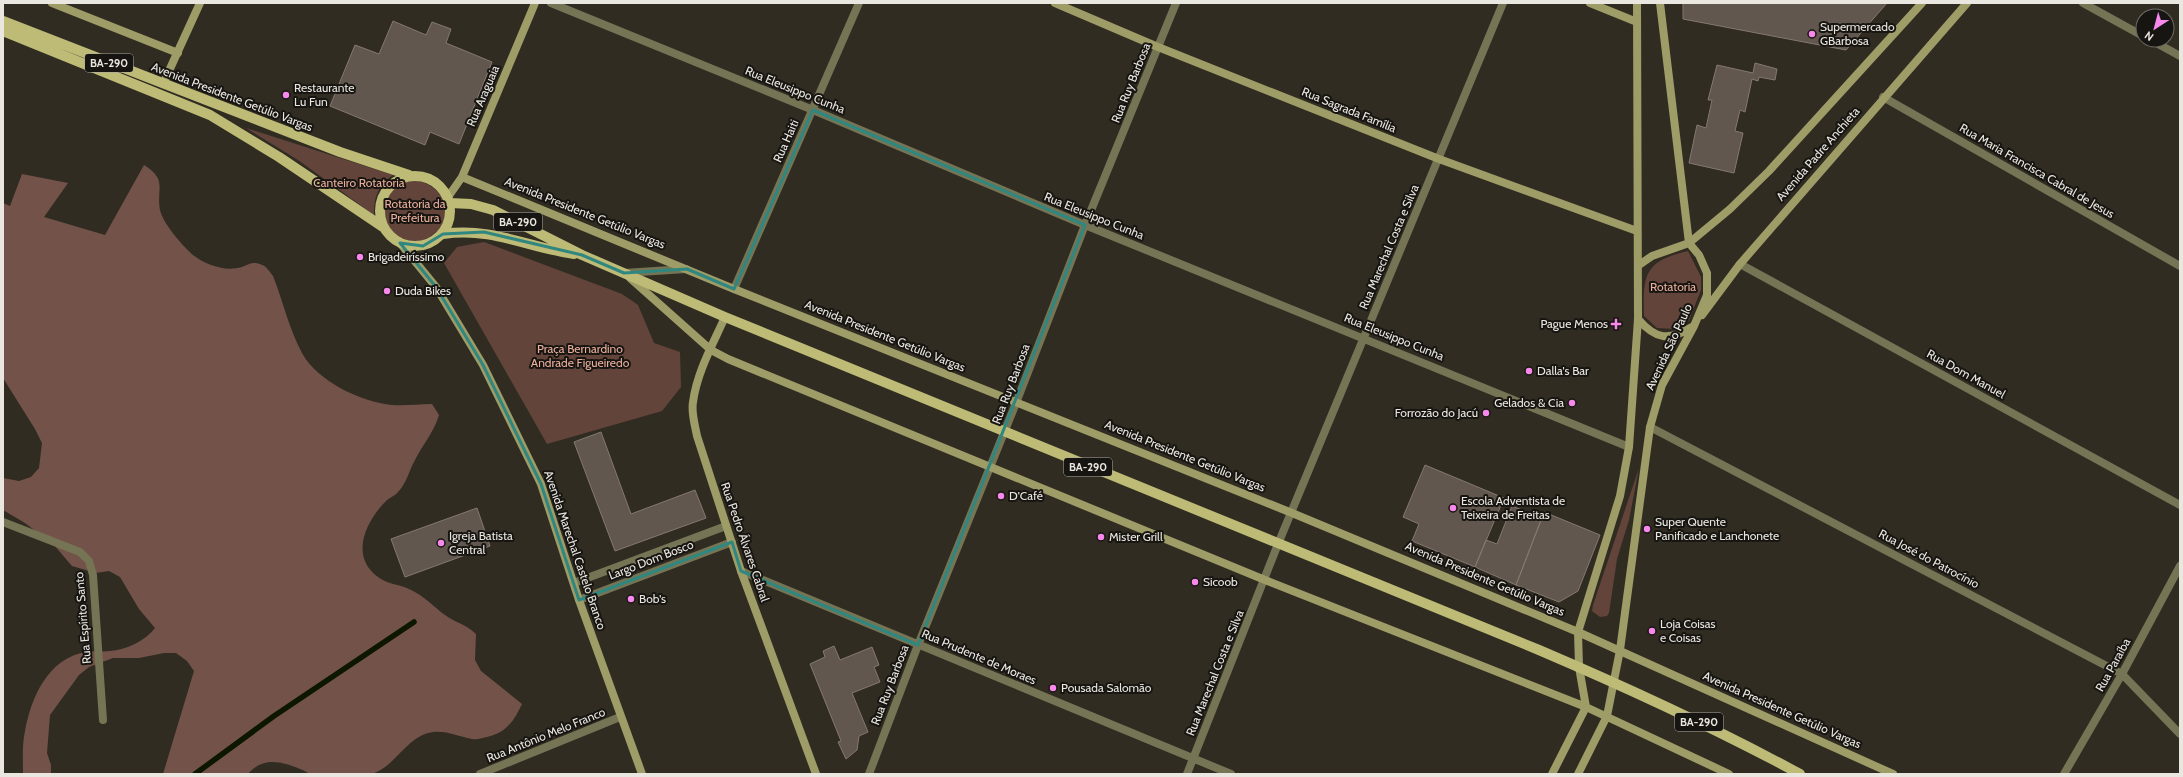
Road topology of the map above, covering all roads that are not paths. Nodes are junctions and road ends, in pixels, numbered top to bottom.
1 (52, 3) edge
2 (200, 3) edge
3 (535, 3) edge
4 (551, 3) edge
5 (860, 3) edge
6 (1055, 3) edge
7 (1176, 3) edge
8 (1503, 3) edge
9 (1590, 3) edge
10 (1637, 3) edge
11 (1660, 3) edge
12 (1922, 3) edge
13 (1966, 3) edge
14 (2083, 3) edge
15 (3, 21) edge
16 (1637, 22) junction
17 (3, 31) edge
18 (2135, 32) edge
19 (1158, 47) junction
20 (2166, 48) edge
21 (178, 53) junction
22 (2180, 56) edge
23 (164, 84) junction
24 (1883, 97) junction
25 (813, 110) junction
26 (1439, 159) junction
27 (409, 175) junction
28 (462, 177) junction
29 (449, 200) junction
30 (1085, 225) junction
31 (383, 228) junction
32 (1637, 231) junction
33 (442, 234) junction
34 (400, 243) junction
35 (1689, 243) junction
36 (582, 255) junction
37 (1740, 264) junction
38 (1639, 265) junction
39 (2180, 266) edge
40 (687, 269) junction
41 (624, 273) junction
42 (734, 289) junction
43 (725, 317) junction
44 (1638, 319) junction
45 (1694, 326) junction
46 (1364, 338) junction
47 (711, 350) junction
48 (1016, 403) junction
49 (1650, 427) junction
50 (1004, 432) junction
51 (1629, 447) junction
52 (989, 468) junction
53 (2180, 505) edge
54 (1292, 513) junction
55 (3, 522) edge
56 (726, 526) junction
57 (732, 542) junction
58 (1278, 544) junction
59 (2180, 566) edge
60 (741, 572) junction
61 (1265, 580) junction
62 (574, 583) junction
63 (579, 600) junction
64 (1578, 632) junction
65 (918, 645) junction
66 (1620, 650) junction
67 (1579, 667) junction
68 (2122, 674) junction
69 (1614, 682) junction
70 (1586, 707) junction
71 (1607, 716) junction
72 (620, 717) junction
73 (103, 720) dead end
74 (2180, 734) edge
75 (1193, 759) junction
76 (480, 774) edge
77 (642, 774) edge
78 (816, 774) edge
79 (869, 774) edge
80 (1187, 774) edge
81 (1230, 774) edge
82 (1552, 774) edge
83 (1578, 774) edge
84 (1728, 774) edge
85 (1800, 774) edge
86 (1893, 774) edge
87 (2064, 774) edge

1 - 21 street, Avenida Presidente Getúlio Vargas
2 - 21 street
3 - 28 street, Rua Araguaia
4 - 25 street, Rua Eleusippo Cunha
5 - 25 street, Rua Haiti
6 - 19 street, Rua Sagrada Família
7 - 19 street, Rua Ruy Barbosa
8 - 26 street, Rua Marechal Costa e Silva
9 - 16 street
10 - 16 street, Avenida São Paulo
11 - 35 street, Avenida São Paulo
12 - 35 street, Avenida Padre Anchieta
13 - 24 street, Avenida Padre Anchieta
14 - 18 street
15 - 23 main road, Avenida Presidente Getúlio Vargas / BA-290
16 - 32 street, Avenida São Paulo
17 - 31 main road, Avenida Presidente Getúlio Vargas / BA-290
19 - 26 street, Rua Sagrada Família
19 - 30 street, Rua Ruy Barbosa
20 - 22 street
21 - 23 street
23 - 27 main road, Avenida Presidente Getúlio Vargas / BA-290
24 - 37 street, Avenida Padre Anchieta
24 - 39 street, Rua Maria Francisca Cabral de Jesus
25 - 30 street, Rua Eleusippo Cunha
25 - 42 street, Rua Haiti
26 - 32 street, Rua Sagrada Família
26 - 46 street, Rua Marechal Costa e Silva
27 - 29 main road
27 - 31 main road
28 - 29 street, Rua Araguaia
28 - 40 street, Avenida Presidente Getúlio Vargas
29 - 33 main road
29 - 36 main road, BA-290
30 - 46 street, Rua Eleusippo Cunha
30 - 48 street, Rua Ruy Barbosa
31 - 34 main road
32 - 38 street, Avenida São Paulo
33 - 34 main road
33 - 36 main road, BA-290
34 - 62 street, Avenida Marechal Castelo Branco
35 - 38 street
35 - 45 street, Avenida São Paulo
36 - 41 main road, BA-290
37 - 45 street, Avenida Padre Anchieta
37 - 53 street, Rua Dom Manuel
38 - 44 street, Avenida São Paulo
40 - 41 street
40 - 42 street, Avenida Presidente Getúlio Vargas
41 - 43 main road, BA-290
41 - 47 street
42 - 48 street, Avenida Presidente Getúlio Vargas
43 - 47 street, Rua Pedro Álvares Cabral
43 - 50 main road, BA-290
44 - 45 street
44 - 51 street, Avenida São Paulo
45 - 49 street, Avenida São Paulo
46 - 51 street, Rua Eleusippo Cunha
46 - 54 street, Rua Marechal Costa e Silva
47 - 52 street
47 - 56 street, Rua Pedro Álvares Cabral
48 - 50 street, Rua Ruy Barbosa
48 - 54 street, Avenida Presidente Getúlio Vargas
49 - 66 street, Avenida São Paulo
49 - 68 street, Rua José do Patrocínio
50 - 52 street, Rua Ruy Barbosa
50 - 58 main road, BA-290
51 - 64 street, Avenida São Paulo
52 - 61 street
52 - 65 street, Rua Ruy Barbosa
54 - 58 street, Rua Marechal Costa e Silva
54 - 64 street, Avenida Presidente Getúlio Vargas
55 - 73 street, Rua Espírito Santo
56 - 57 street, Rua Pedro Álvares Cabral
56 - 62 street, Largo Dom Bosco
57 - 60 street, Rua Pedro Álvares Cabral
57 - 63 street, Largo Dom Bosco
58 - 61 street, Rua Marechal Costa e Silva
58 - 67 main road, BA-290
59 - 68 street, Rua Paraíba
60 - 65 street, Rua Prudente de Moraes
60 - 78 street, Rua Pedro Álvares Cabral
61 - 70 street
61 - 75 street, Rua Marechal Costa e Silva
62 - 63 street, Avenida Marechal Castelo Branco
63 - 72 street, Avenida Marechal Castelo Branco
64 - 66 street, Avenida Presidente Getúlio Vargas
64 - 67 street, Avenida São Paulo
65 - 75 street, Rua Prudente de Moraes
65 - 79 street, Rua Ruy Barbosa
66 - 69 street, Avenida São Paulo
66 - 86 street, Avenida Presidente Getúlio Vargas
67 - 69 main road, BA-290
67 - 70 street, Avenida São Paulo
68 - 74 street, Rua José do Patrocínio
68 - 87 street, Rua Paraíba
69 - 71 street, Avenida São Paulo
69 - 85 main road, BA-290
70 - 71 street
70 - 82 street
71 - 83 street, Avenida São Paulo
71 - 84 street
72 - 76 street, Rua Antônio Melo Franco
72 - 77 street, Avenida Marechal Castelo Branco
75 - 80 street, Rua Marechal Costa e Silva
75 - 81 street, Rua Prudente de Moraes

